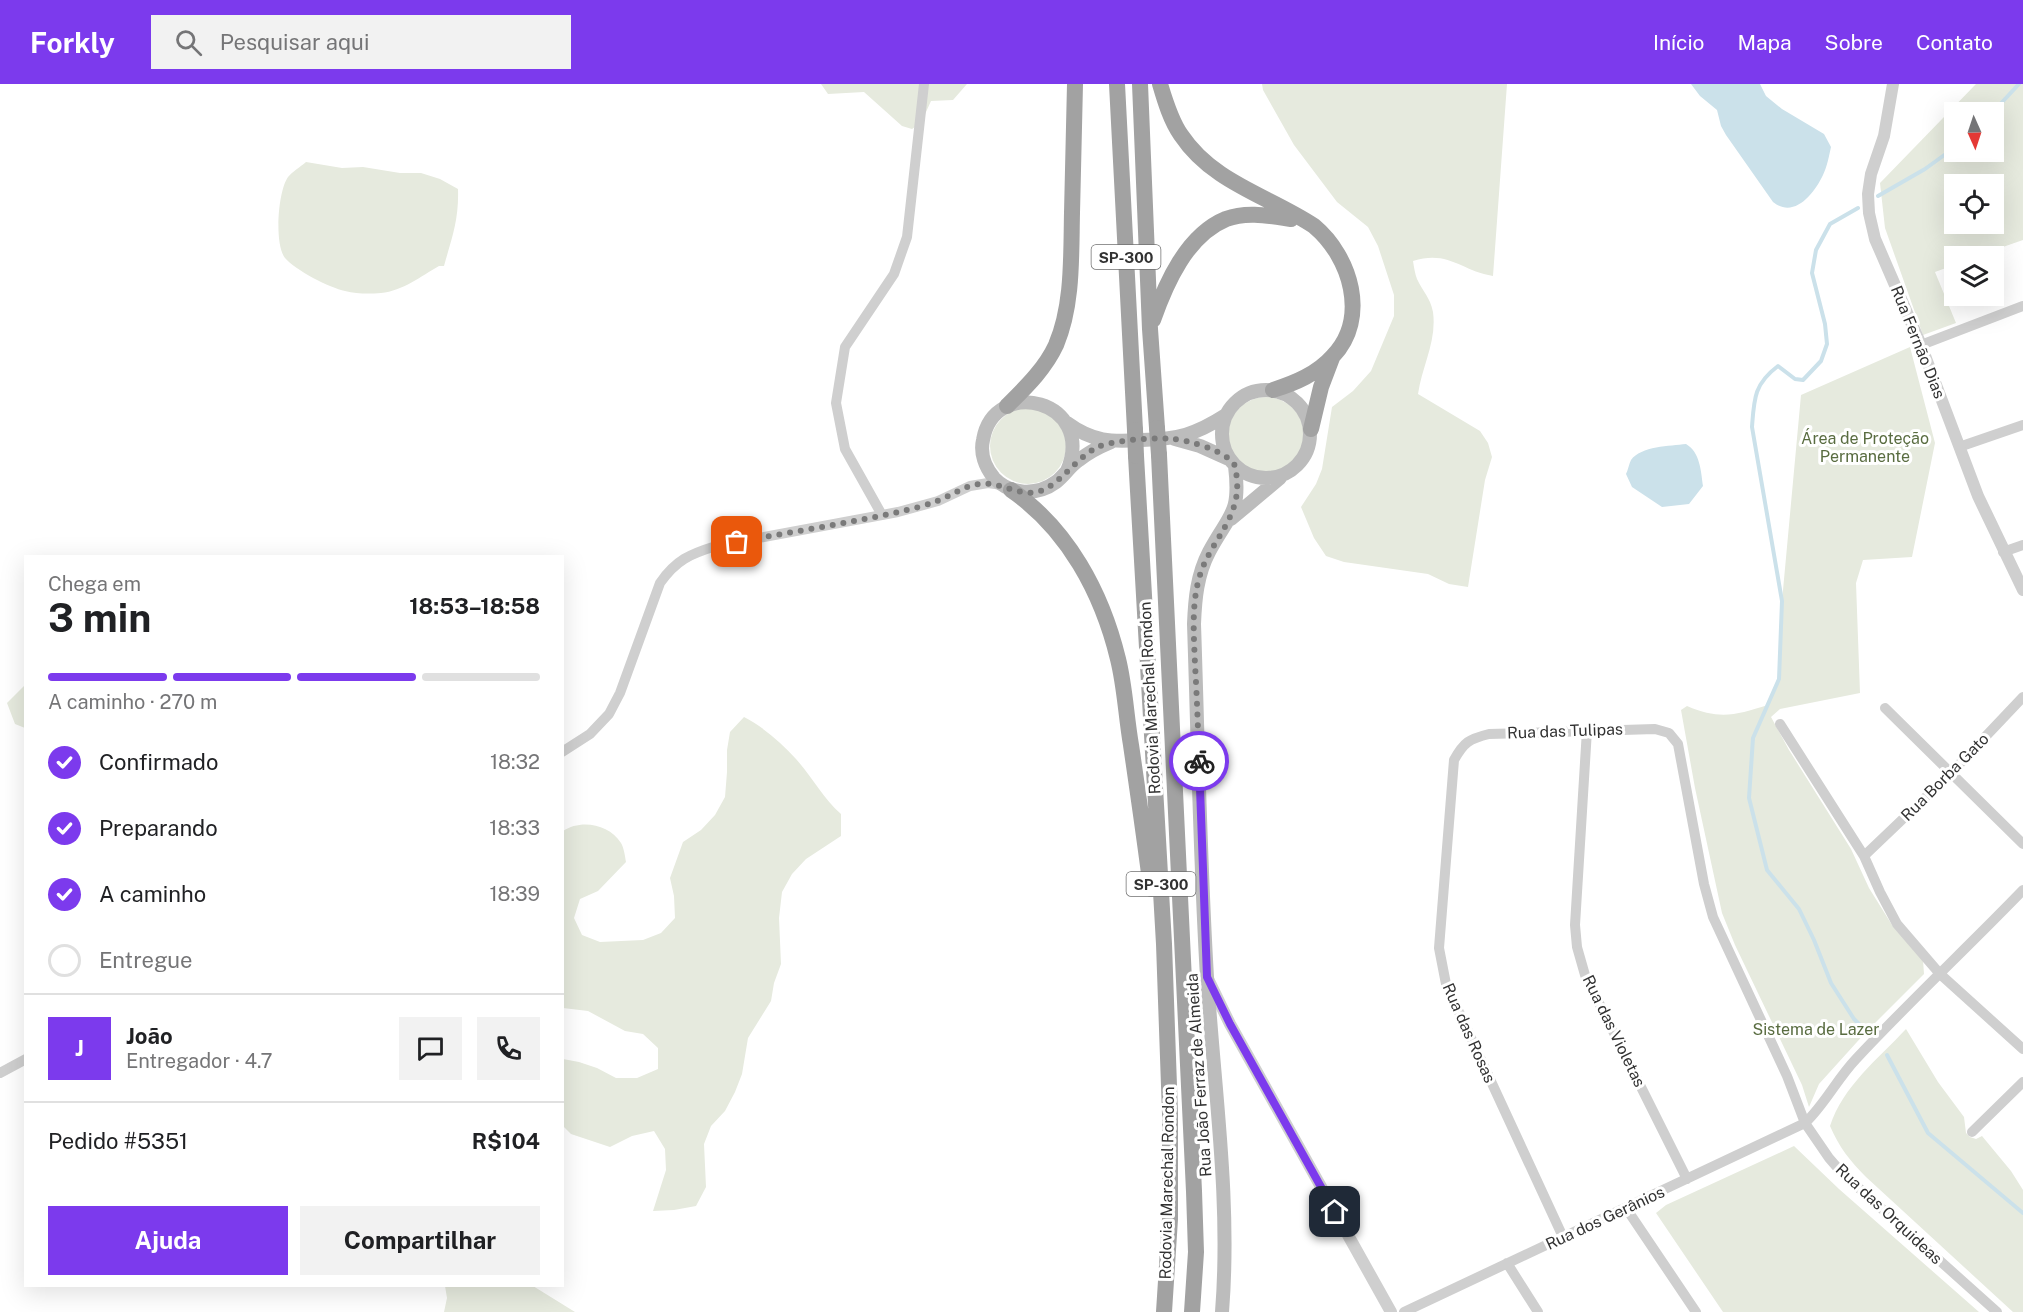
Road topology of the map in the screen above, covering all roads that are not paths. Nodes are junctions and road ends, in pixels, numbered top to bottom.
1 (924, 84) edge
2 (1075, 84) edge
3 (1117, 84) edge
4 (1140, 84) edge
5 (1160, 84) edge
6 (1893, 84) edge
7 (1307, 222) junction
8 (2023, 306) edge
9 (1150, 329) junction
10 (1920, 345) junction
11 (1332, 357) junction
12 (1273, 390) junction
13 (1007, 406) junction
14 (1226, 416) junction
15 (1066, 422) junction
16 (2023, 425) edge
17 (1311, 429) junction
18 (1173, 439) junction
19 (1111, 442) junction
20 (1959, 447) junction
21 (985, 463) junction
22 (1232, 463) junction
23 (1067, 471) junction
24 (1283, 475) junction
25 (970, 486) junction
26 (1007, 487) junction
27 (882, 515) junction
28 (1229, 521) junction
29 (2023, 545) edge
30 (2003, 552) junction
31 (2023, 590) edge
32 (2023, 697) edge
33 (1885, 708) dead end
34 (1780, 724) dead end
35 (1587, 730) junction
36 (1669, 734) joint
37 (1462, 745) joint
38 (564, 751) edge
39 (1951, 773) junction
40 (2023, 844) edge
41 (1864, 856) junction
42 (2023, 890) edge
43 (1164, 944) junction
44 (1940, 974) junction
45 (1207, 977) junction
46 (2023, 1049) edge
47 (24, 1060) edge
48 (0, 1072) edge
49 (2023, 1082) edge
50 (1805, 1123) junction
51 (1972, 1132) dead end
52 (1687, 1179) junction
53 (1626, 1208) junction
54 (1563, 1237) junction
55 (1507, 1263) junction
56 (1164, 1312) edge
57 (1192, 1312) edge
58 (1222, 1312) edge
59 (1391, 1312) edge
60 (1404, 1312) edge
61 (1538, 1312) edge
62 (1696, 1312) edge
63 (1997, 1312) edge

1 - 27 street
2 - 13 highway
3 - 43 highway, Rodovia Marechal Rondon / SP-300, bridge
4 - 9 highway, Rodovia Marechal Rondon / SP-300
5 - 7 highway
6 - 10 street, Rua Fernão Dias
7 - 9 highway
7 - 11 highway
8 - 10 street
9 - 57 highway, Rodovia Marechal Rondon / SP-300, bridge
10 - 20 street, Rua Fernão Dias
11 - 12 highway
11 - 17 highway
12 - 14 main road
12 - 17 main road
13 - 15 main road
13 - 21 main road
14 - 18 main road
14 - 22 main road
15 - 19 main road
15 - 23 main road
16 - 20 street
17 - 24 main road
18 - 19 main road
18 - 22 main road
19 - 23 main road
20 - 30 street, Rua Fernão Dias
21 - 25 street
21 - 26 main road
22 - 24 main road
22 - 28 main road, Rua João Ferraz de Almeida
23 - 26 main road
24 - 28 main road, Rua João Ferraz de Almeida
25 - 26 street
25 - 27 street
26 - 43 highway
27 - 38 street
28 - 45 main road, Rua João Ferraz de Almeida
29 - 30 street
30 - 31 street, Rua Fernão Dias
32 - 39 street, Rua Borba Gato
33 - 39 street
34 - 41 street
35 - 36 street, Rua das Tulipas
35 - 37 street, Rua das Tulipas
35 - 52 street, Rua das Violetas
36 - 50 street, Rua das Orquideas
37 - 54 street, Rua das Rosas
39 - 40 street
39 - 41 street, Rua Borba Gato
41 - 44 street
42 - 44 street
43 - 56 highway, Rodovia Marechal Rondon / SP-300
44 - 46 street
44 - 50 street
45 - 58 main road, Rua João Ferraz de Almeida
45 - 59 street
47 - 48 street
49 - 51 street
50 - 52 street, Rua dos Gerânios
50 - 63 street, Rua das Orquideas
52 - 53 street, Rua dos Gerânios
53 - 54 street, Rua dos Gerânios
53 - 62 street
54 - 55 street, Rua dos Gerânios
55 - 60 street, Rua dos Gerânios
55 - 61 street

